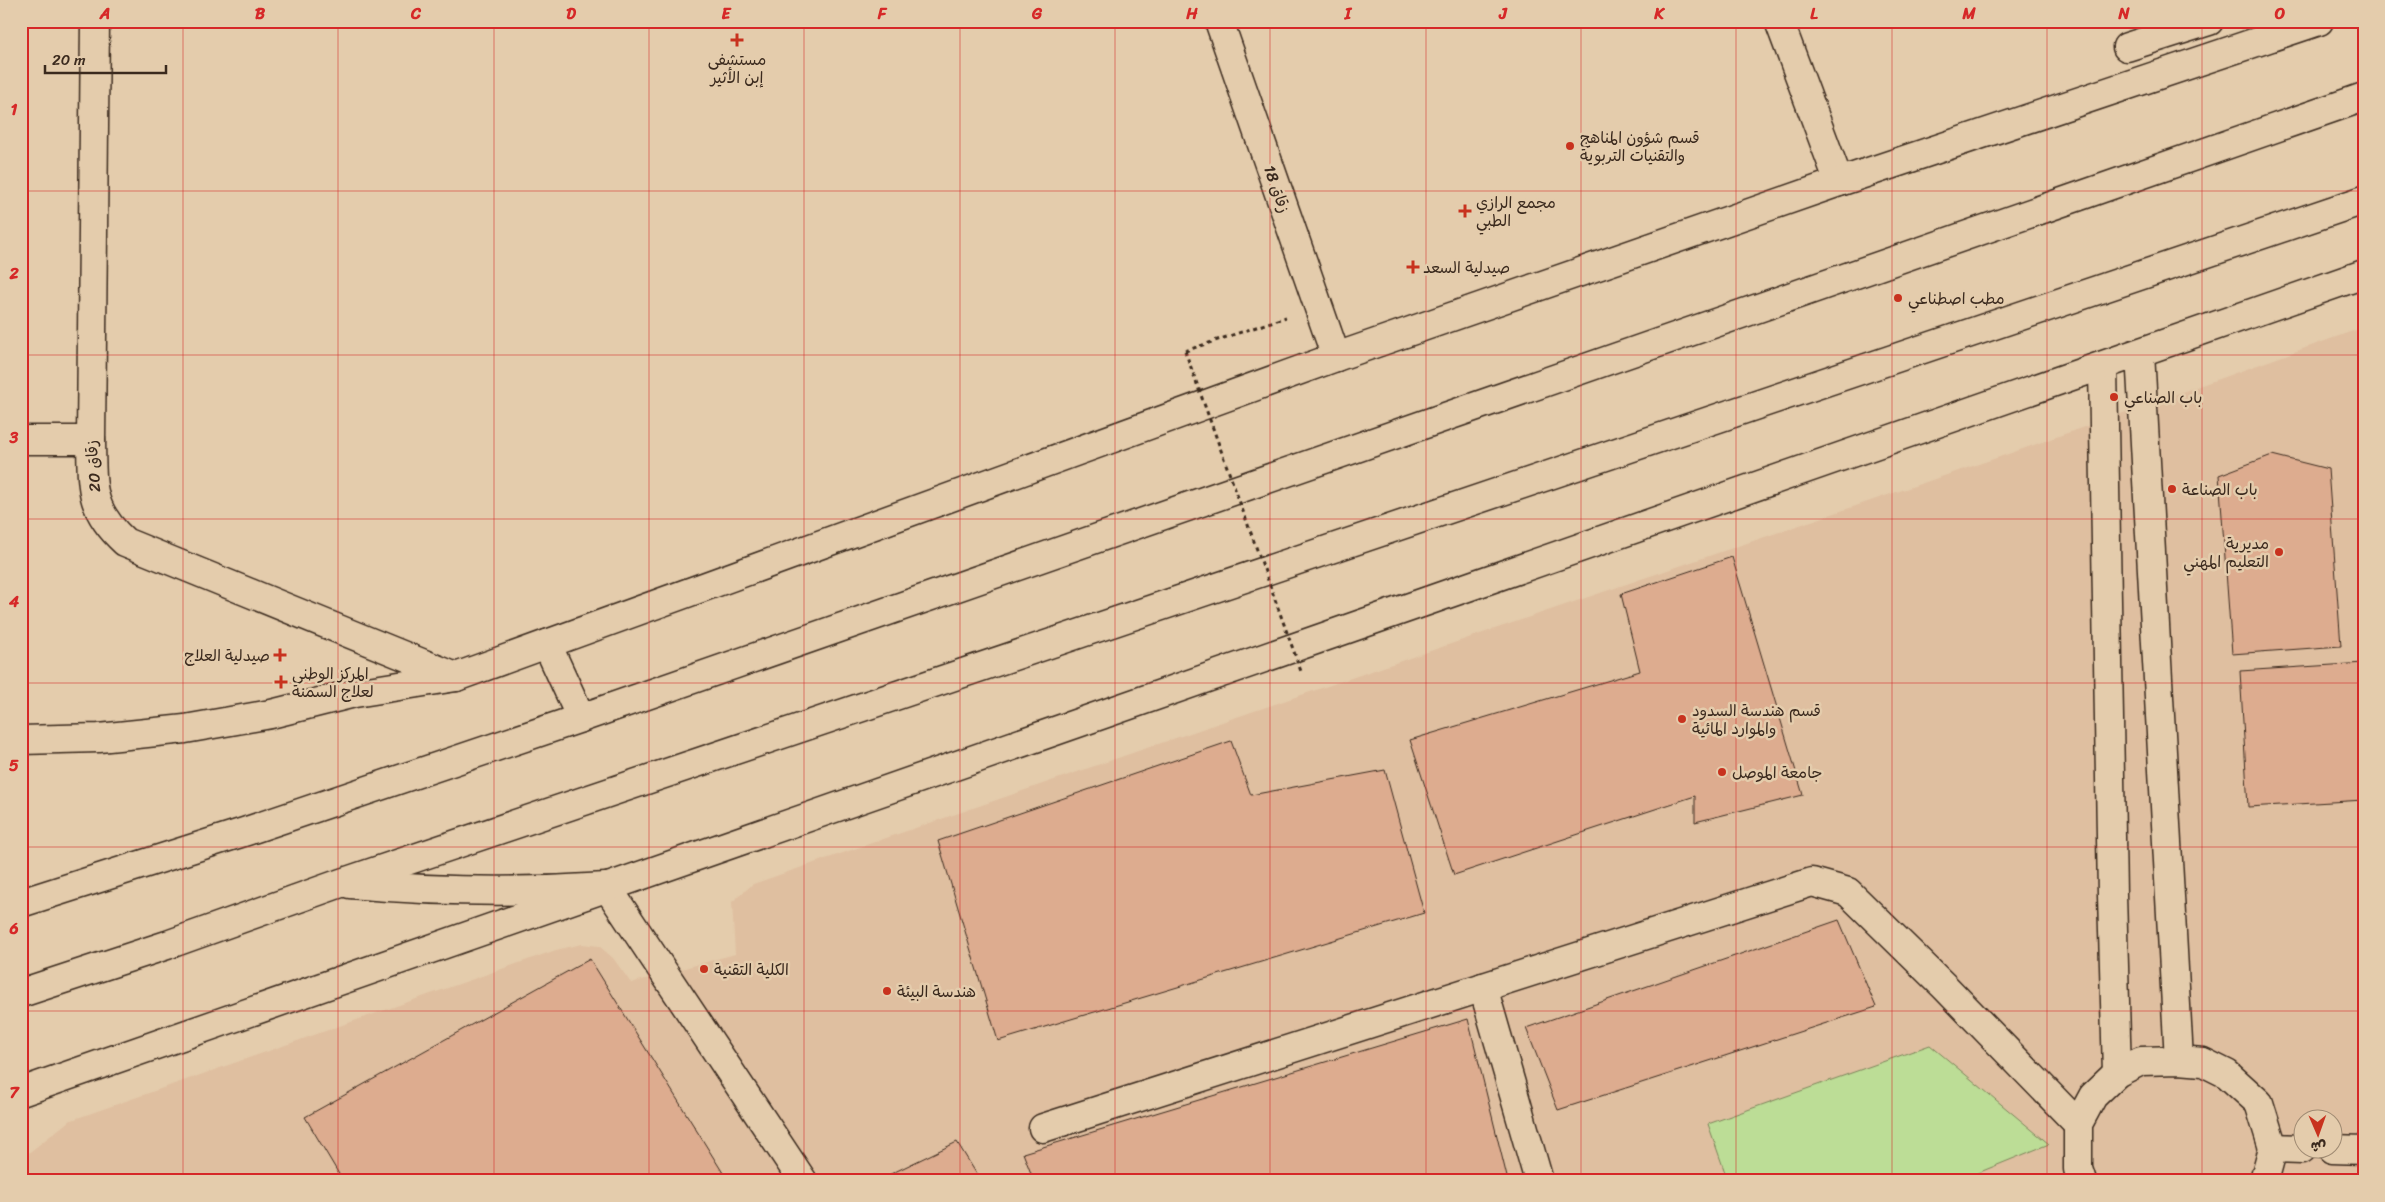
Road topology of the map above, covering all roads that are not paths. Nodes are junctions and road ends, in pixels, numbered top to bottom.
1 (95, 21) edge
2 (1220, 21) edge
3 (1779, 21) edge
4 (2210, 21) edge
5 (2319, 21) edge
6 (2128, 47) dead end
7 (2364, 97) edge
8 (1840, 182) junction
9 (2364, 200) edge
10 (2364, 274) edge
11 (2140, 353) junction
12 (1336, 357) junction
13 (2103, 368) junction
14 (21, 440) edge
15 (91, 440) junction
16 (547, 644) junction
17 (456, 677) junction
18 (581, 718) junction
19 (21, 740) edge
20 (341, 883) junction
21 (607, 887) junction
22 (21, 903) edge
23 (1483, 987) junction
24 (21, 992) edge
25 (2179, 1060) junction
26 (2117, 1073) junction
27 (21, 1092) edge
28 (2078, 1124) junction
29 (1043, 1128) dead end
30 (2273, 1148) junction
31 (2292, 1149) edge
32 (2342, 1149) edge
33 (2364, 1150) edge
34 (803, 1181) edge
35 (1539, 1181) edge
36 (2082, 1181) edge
37 (2264, 1181) edge

1 - 15 main road, زقاق 20
2 - 12 main road, زقاق 18
3 - 8 main road
4 - 6 main road
5 - 8 main road
7 - 18 main road
8 - 12 main road
9 - 20 main road
10 - 11 main road
11 - 13 main road
11 - 25 main road
12 - 16 main road
13 - 21 main road
13 - 26 main road
14 - 15 main road
15 - 17 main road, زقاق 20
16 - 17 main road
16 - 18 main road
17 - 19 main road
18 - 22 main road
20 - 21 main road
20 - 24 main road
21 - 27 main road
21 - 34 main road
23 - 28 main road
23 - 29 main road
23 - 35 main road
25 - 26 main road
25 - 30 main road
26 - 28 main road
28 - 36 main road
30 - 31 main road
30 - 37 main road
32 - 33 main road

